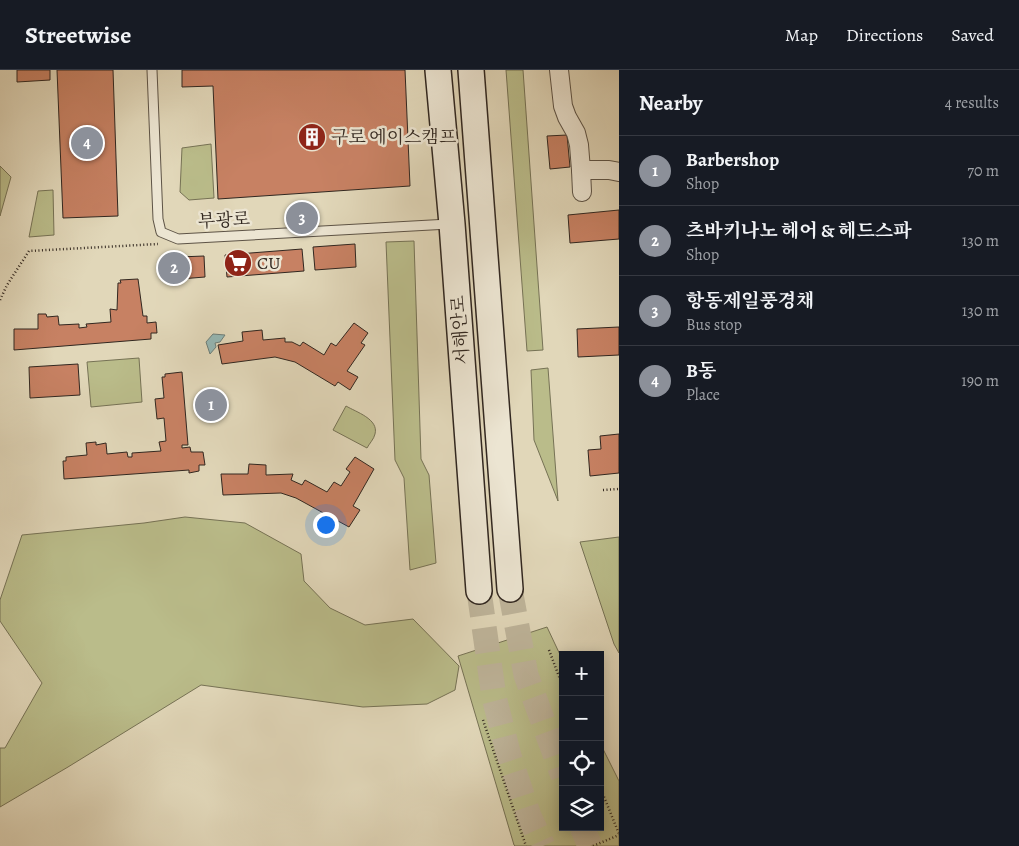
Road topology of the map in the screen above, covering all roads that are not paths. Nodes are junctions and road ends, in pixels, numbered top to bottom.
1 (152, 70) edge
2 (438, 70) edge
3 (471, 70) edge
4 (559, 70) edge
5 (581, 170) junction
6 (619, 172) edge
7 (582, 192) dead end
8 (452, 224) junction
9 (510, 589) tunnel mouth
10 (479, 591) tunnel mouth

1 - 8 lane, 부광로
2 - 8 main road, 서해안로
3 - 9 main road, 서해안로
4 - 5 street
5 - 6 street
5 - 7 street
8 - 10 main road, 서해안로

